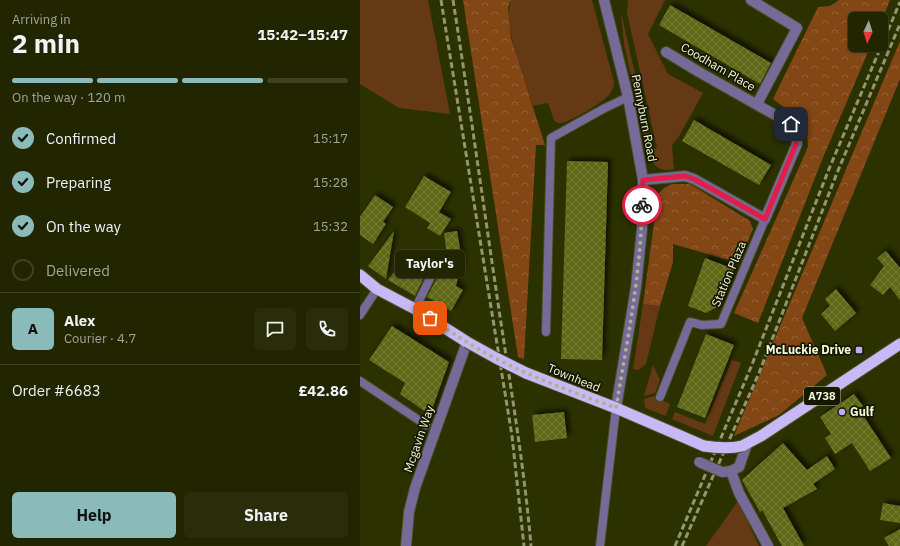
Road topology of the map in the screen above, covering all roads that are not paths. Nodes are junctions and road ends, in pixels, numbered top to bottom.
1 (604, 0) edge
2 (751, 0) edge
3 (666, 52) dead end
4 (628, 97) junction
5 (757, 104) junction
6 (643, 180) junction
7 (765, 219) junction
8 (439, 260) dead end
9 (360, 275) edge
10 (377, 289) junction
11 (415, 308) junction
12 (360, 315) edge
13 (546, 332) dead end
14 (467, 342) junction
15 (900, 344) edge
16 (360, 381) edge
17 (660, 397) dead end
18 (616, 408) junction
19 (426, 425) dead end
20 (744, 445) junction
21 (699, 462) dead end
22 (727, 471) junction
23 (406, 546) edge
24 (600, 546) edge
25 (768, 546) edge

1 - 4 street, Pennyburn Road
2 - 5 street, Coodham Place
3 - 5 street, Coodham Place
4 - 6 street, Pennyburn Road
4 - 13 lane
5 - 7 street, Coodham Place
6 - 7 street
6 - 18 street, Pennyburn Road
7 - 17 lane, Station Plaza
8 - 11 lane
9 - 10 highway, A738
10 - 11 highway, A738
10 - 12 lane
11 - 14 highway, A738
14 - 18 highway, Townhead / A738, bridge
14 - 23 street, Mcgavin Way
15 - 20 highway, A738
16 - 19 lane
18 - 20 highway, Townhead / A738, bridge
18 - 24 lane
20 - 22 street
21 - 22 street, bridge
22 - 25 street

